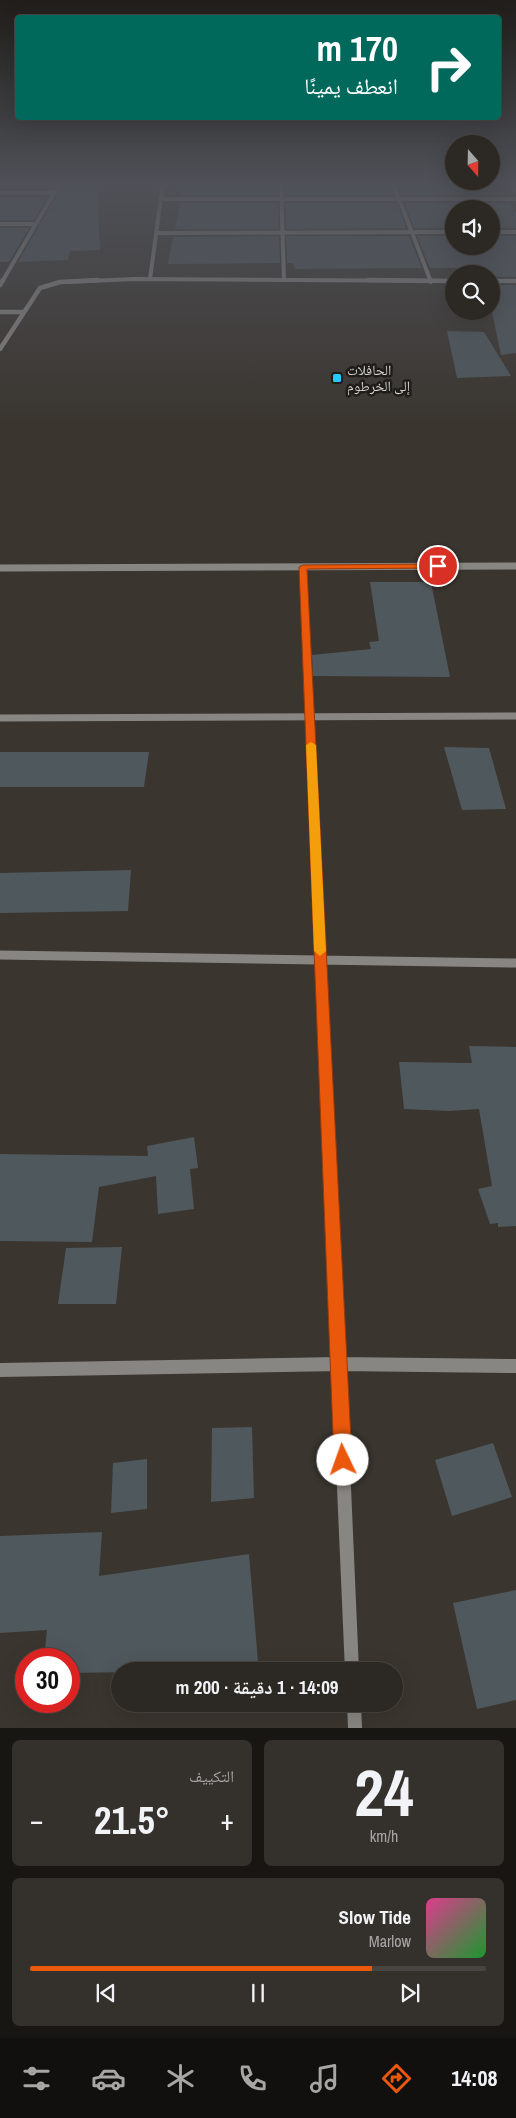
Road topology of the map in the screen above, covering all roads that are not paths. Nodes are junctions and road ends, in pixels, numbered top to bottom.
1 (152, 264) edge
2 (283, 264) edge
3 (424, 264) edge
4 (6, 265) dead end
5 (12, 265) joint
6 (150, 279) junction
7 (284, 280) junction
8 (500, 281) edge
9 (516, 281) edge
10 (431, 282) junction
11 (445, 282) edge
12 (0, 285) edge
13 (0, 312) edge
14 (24, 312) junction
15 (0, 349) edge
16 (516, 566) edge
17 (303, 567) junction
18 (0, 568) edge
19 (310, 715) junction
20 (516, 716) edge
21 (0, 718) edge
22 (0, 954) edge
23 (320, 960) junction
24 (516, 963) edge
25 (339, 1364) junction
26 (516, 1366) edge
27 (0, 1370) edge
28 (352, 1662) edge
29 (354, 1712) edge
30 (355, 1728) edge

1 - 6 street
2 - 7 street
3 - 10 street
4 - 5 street
5 - 12 street
6 - 7 street
6 - 14 street
7 - 10 street
8 - 9 street
10 - 11 street
13 - 14 street
14 - 15 street
16 - 17 street
17 - 18 street
17 - 19 street
19 - 20 street
19 - 21 street
19 - 23 street
22 - 23 street
23 - 24 street
23 - 25 street
25 - 26 street
25 - 27 street
25 - 28 street
29 - 30 street

